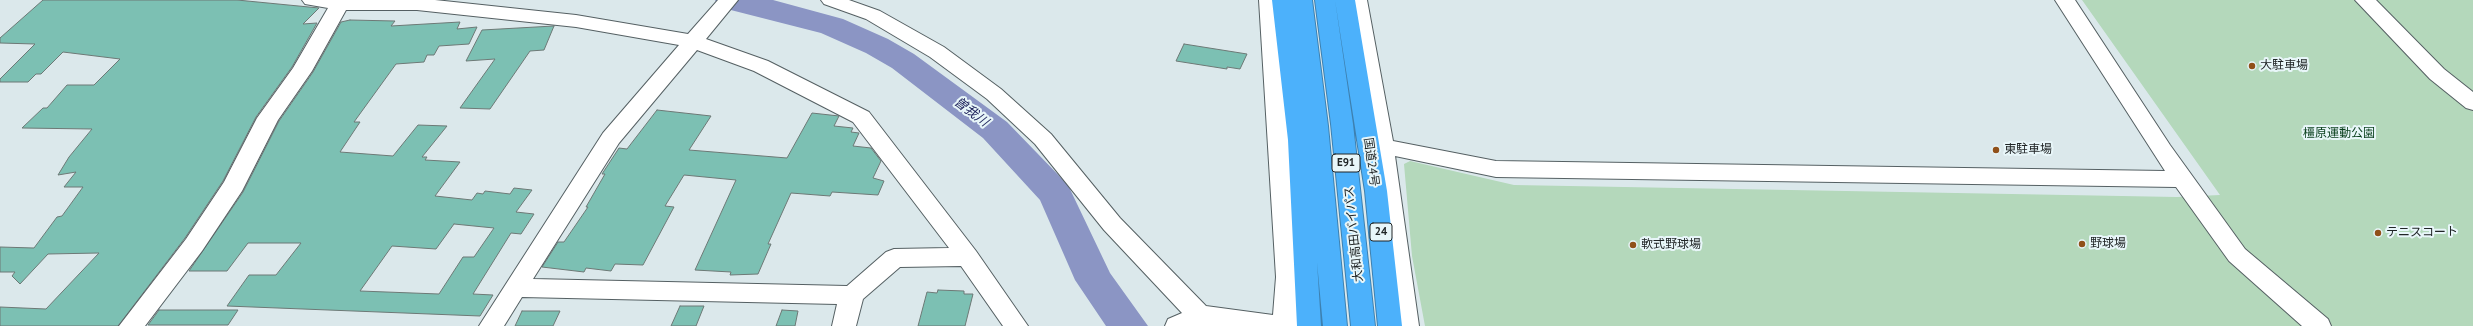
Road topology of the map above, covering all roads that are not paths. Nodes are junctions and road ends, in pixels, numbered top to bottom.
1 (312, 0) edge
2 (728, 0) edge
3 (831, 0) edge
4 (1269, 0) edge
5 (1282, 0) edge
6 (1302, 0) edge
7 (1324, 0) edge
8 (1345, 0) edge
9 (1357, 0) edge
10 (2065, 0) edge
11 (2365, 0) edge
12 (341, 2) edge
13 (698, 36) junction
14 (2473, 103) edge
15 (1376, 142) junction
16 (2182, 179) junction
17 (968, 257) junction
18 (515, 288) junction
19 (852, 295) junction
20 (1189, 320) edge
21 (1286, 325) edge
22 (131, 326) edge
23 (491, 326) edge
24 (844, 326) edge
25 (1016, 326) edge
26 (1309, 326) edge
27 (1335, 326) edge
28 (1363, 326) edge
29 (1390, 326) edge
30 (1407, 326) edge
31 (2319, 326) edge

1 - 12 street
2 - 13 street
3 - 20 street
4 - 21 street
5 - 26 highway
6 - 27 highway, E91
7 - 28 highway, 大和高田バイパス / E91
8 - 15 highway, 国道24号 / 24
9 - 15 street
10 - 16 street
11 - 14 street
12 - 13 street
12 - 22 street
13 - 17 street
13 - 18 street
15 - 16 street
15 - 29 highway, 国道24号 / 24
15 - 30 street
16 - 31 street
17 - 19 street
17 - 25 street
18 - 19 street
18 - 23 street
19 - 24 street
20 - 21 street

